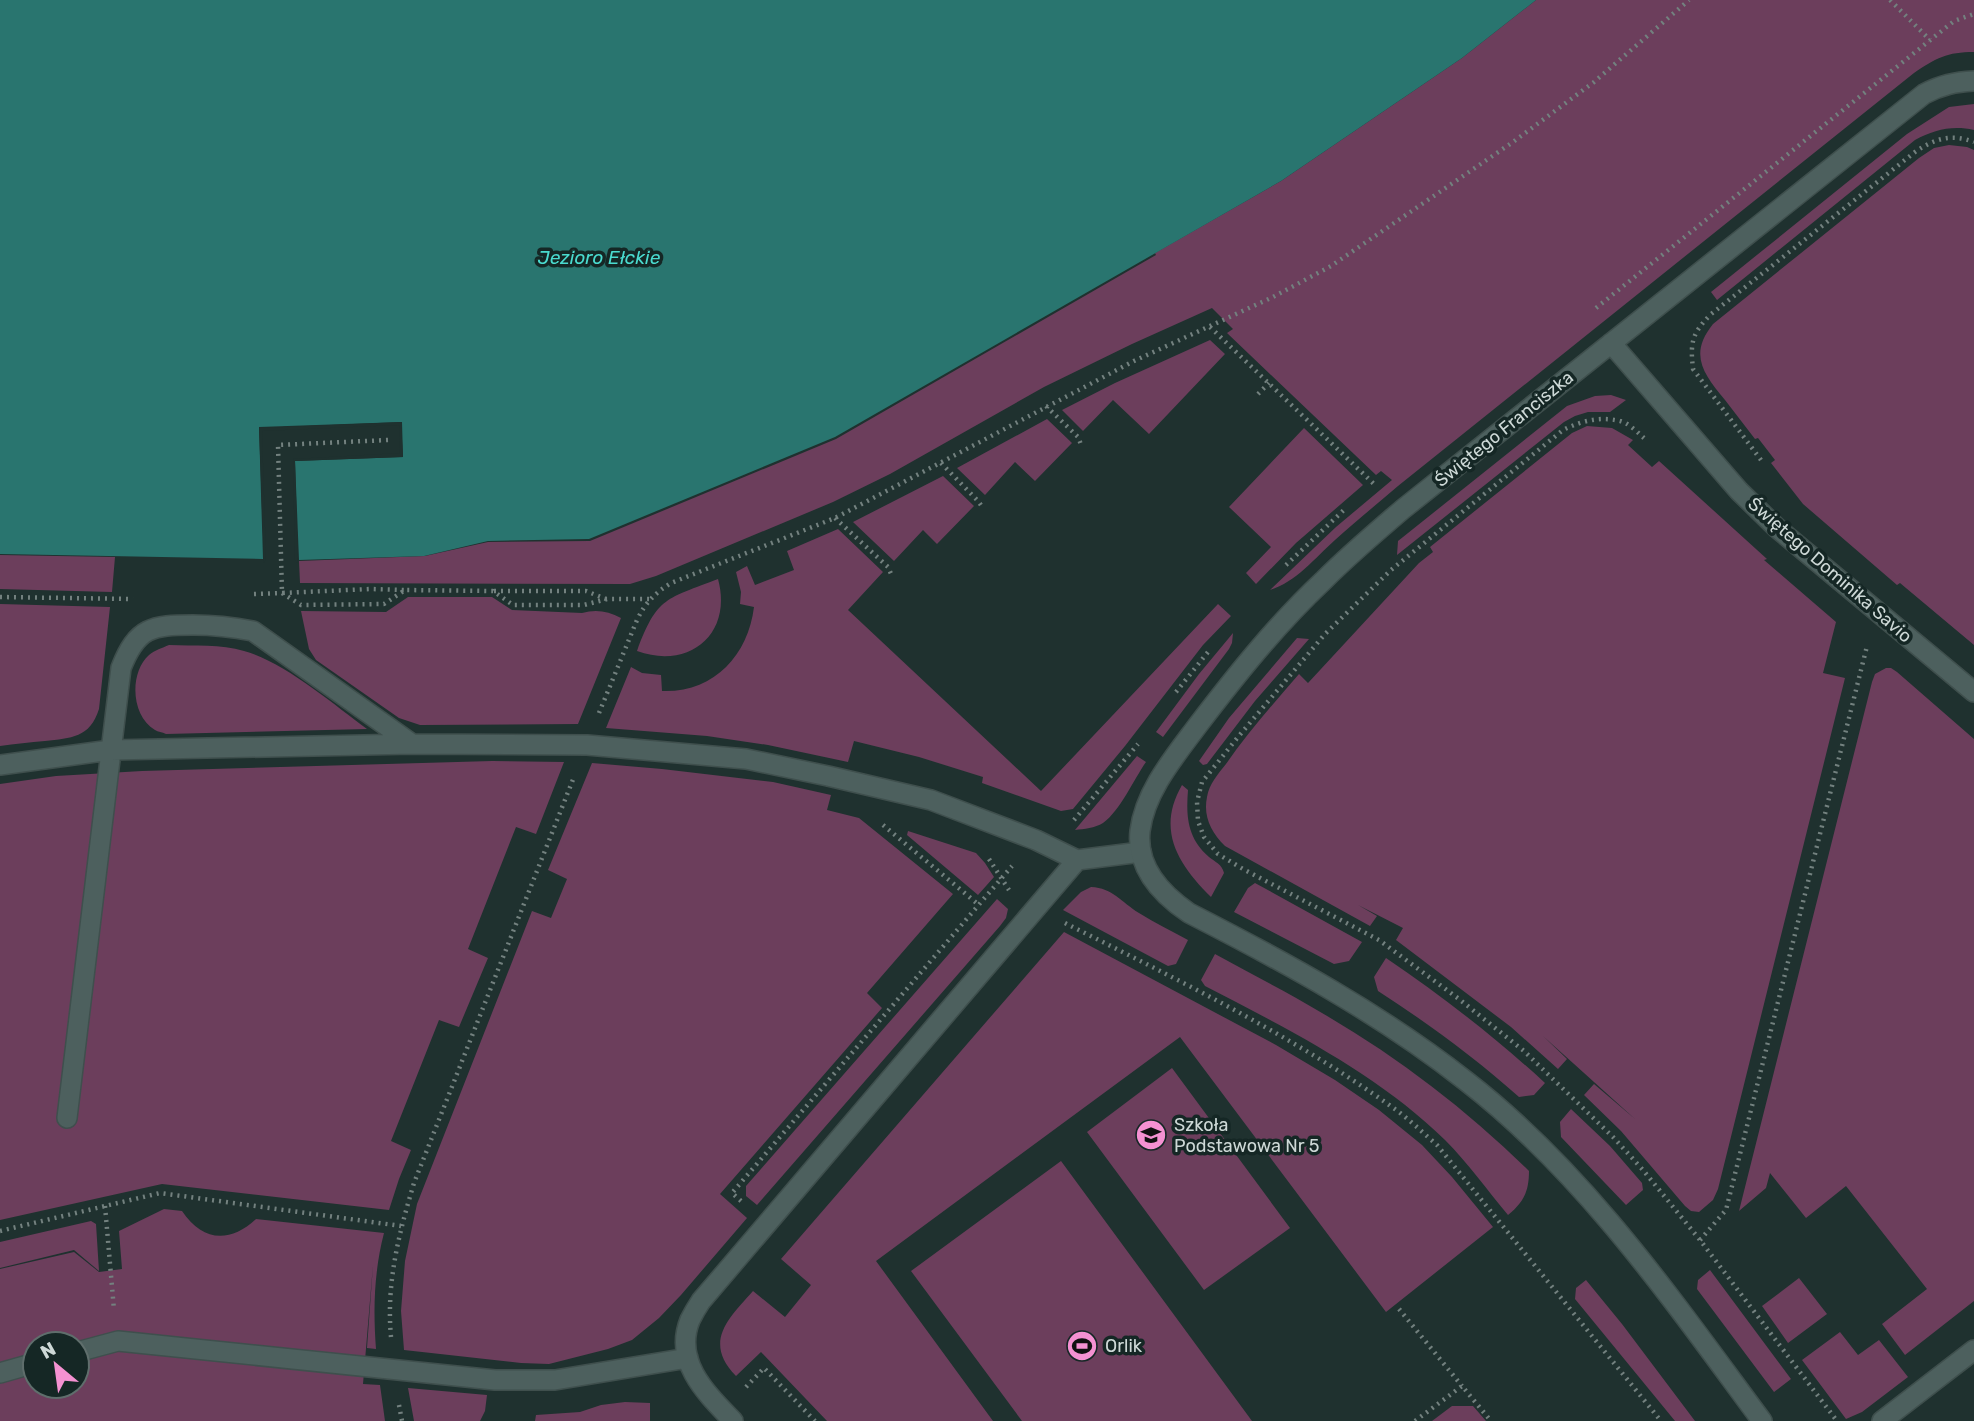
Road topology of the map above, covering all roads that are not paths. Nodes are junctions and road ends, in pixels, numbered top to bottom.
1 (1964, 81) edge
2 (1611, 343) junction
3 (1974, 692) edge
4 (412, 744) junction
5 (111, 750) junction
6 (0, 765) edge
7 (1141, 852) junction
8 (1077, 860) junction
9 (67, 1118) dead end
10 (91, 1348) edge
11 (1974, 1350) edge
12 (688, 1358) junction
13 (21, 1367) edge
14 (0, 1373) edge
15 (733, 1421) edge
16 (1762, 1421) edge
17 (1882, 1421) edge

1 - 2 street, Świętego Franciszka
2 - 3 street, Świętego Dominika Savio
2 - 7 street, Świętego Franciszka
4 - 5 street
4 - 5 street
4 - 8 street
5 - 6 street
5 - 9 street
7 - 8 street
7 - 16 street
8 - 12 street
10 - 12 street
11 - 17 street
12 - 15 street
13 - 14 street

